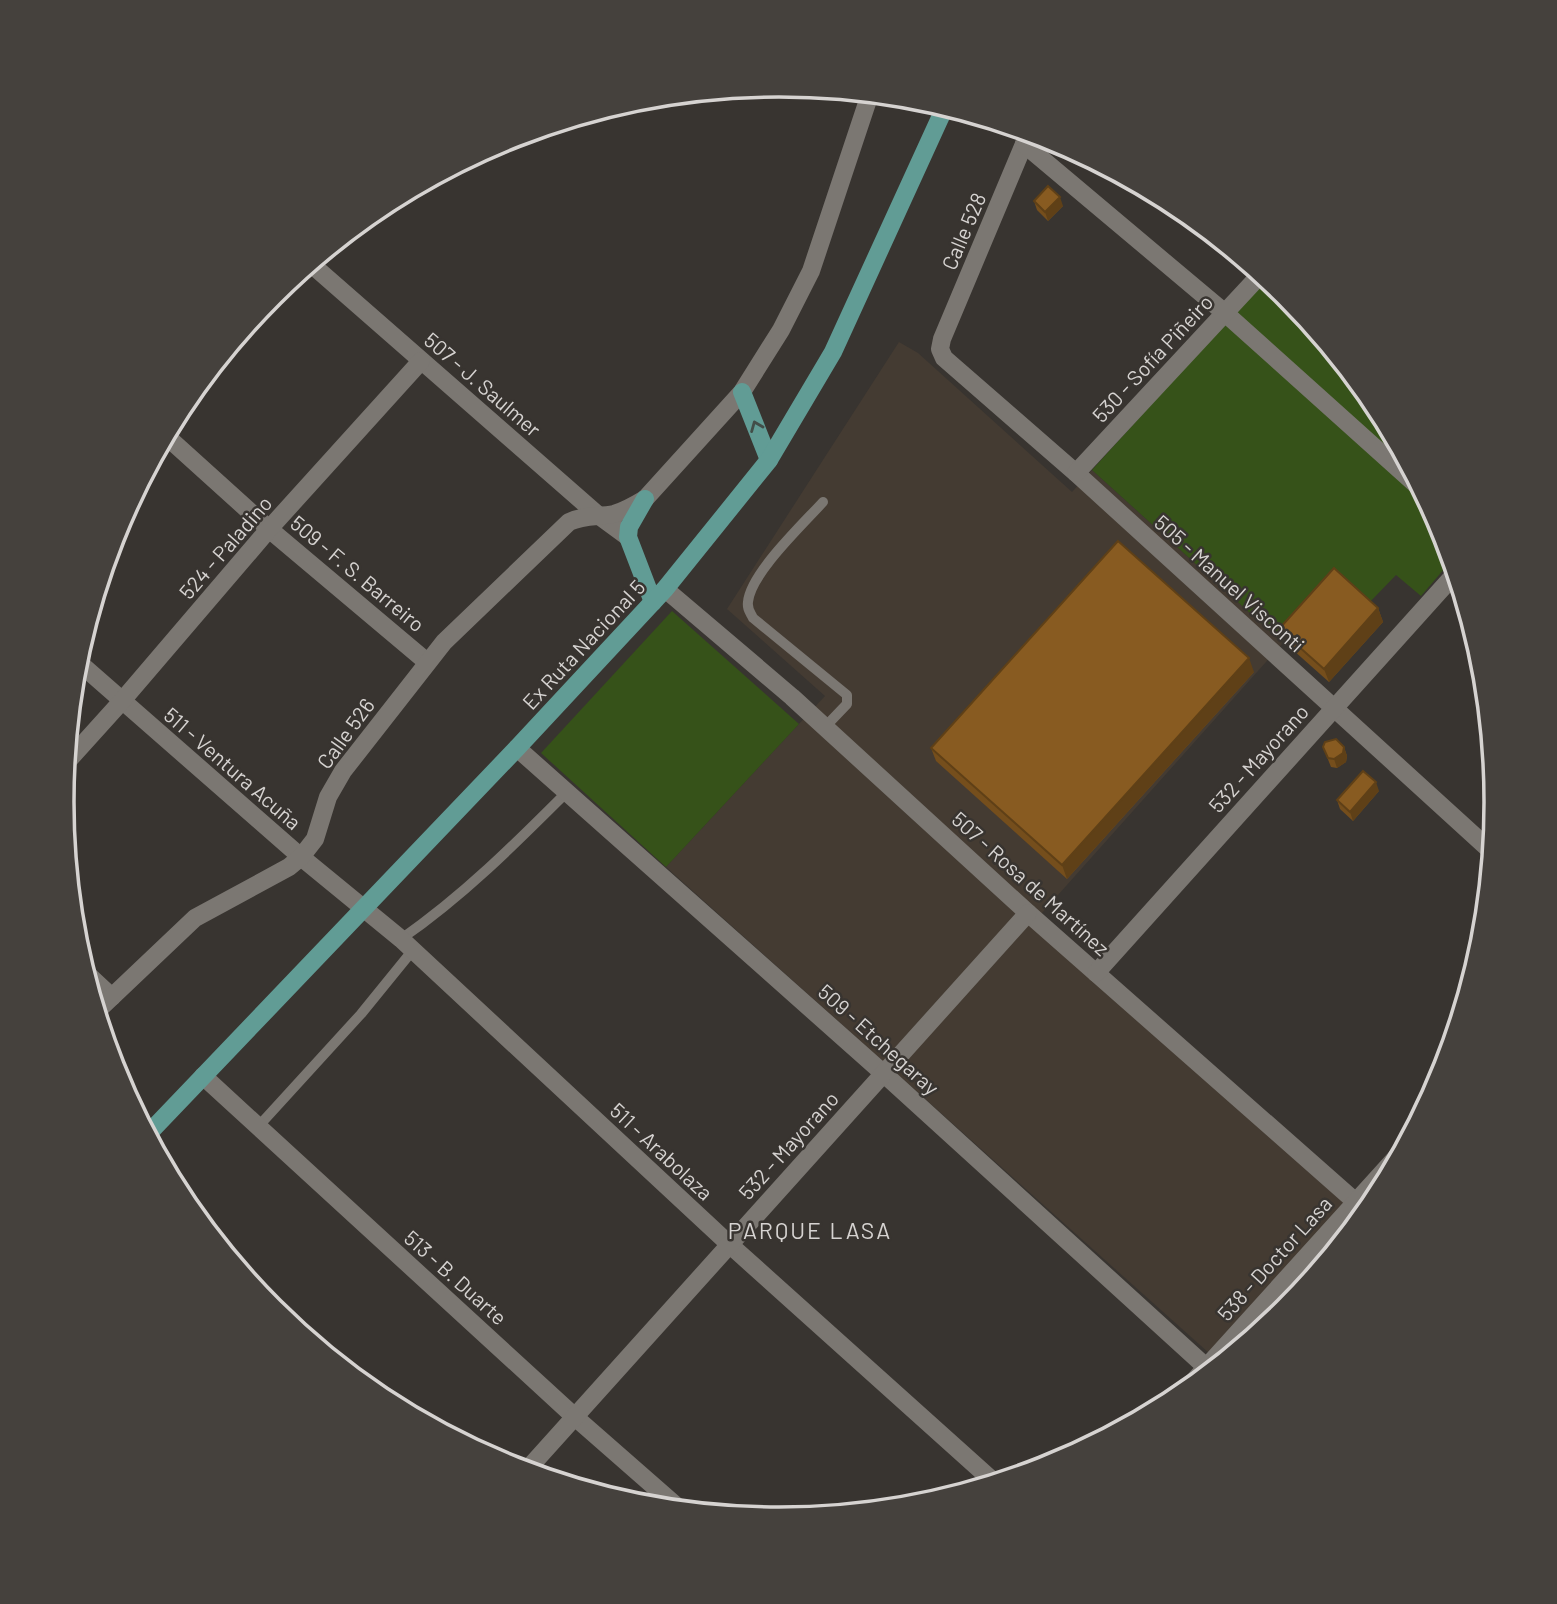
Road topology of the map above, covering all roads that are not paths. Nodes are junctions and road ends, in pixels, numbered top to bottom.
1 (867, 103) edge
2 (941, 116) edge
3 (1025, 142) edge
4 (1037, 146) edge
5 (317, 269) edge
6 (1254, 282) edge
7 (1224, 313) junction
8 (940, 349) joint
9 (421, 361) junction
10 (742, 392) junction
11 (172, 442) edge
12 (769, 460) junction
13 (1400, 470) edge
14 (1076, 473) junction
15 (645, 499) junction
16 (823, 502) dead end
17 (598, 515) junction
18 (269, 529) junction
19 (628, 537) junction
20 (1448, 582) edge
21 (659, 595) junction
22 (427, 662) junction
23 (86, 669) edge
24 (121, 702) junction
25 (1334, 707) junction
26 (825, 727) junction
27 (517, 748) junction
28 (75, 753) edge
29 (568, 791) junction
30 (1482, 843) edge
31 (301, 857) junction
32 (364, 906) junction
33 (1028, 913) junction
34 (407, 945) junction
35 (1096, 973) junction
36 (98, 984) edge
37 (112, 997) junction
38 (104, 1005) edge
39 (883, 1073) junction
40 (203, 1076) junction
41 (154, 1128) edge
42 (257, 1128) junction
43 (1358, 1204) edge
44 (1339, 1230) edge
45 (729, 1244) junction
46 (1227, 1345) edge
47 (1203, 1364) edge
48 (576, 1418) junction
49 (534, 1463) edge
50 (987, 1475) edge
51 (667, 1498) edge

1 - 10 street
2 - 12 main road, Ex Ruta Nacional 5
3 - 8 street, Calle 528
4 - 7 street
5 - 9 street, 507 - J. Saulmer
6 - 7 street, 530 - Sofía Piñeiro
7 - 13 street
7 - 14 street, 530 - Sofía Piñeiro
8 - 14 street, 505 - Manuel Visconti
9 - 17 street, 507 - J. Saulmer
9 - 18 street, 524 - Paladino
12 -> 10 main road
10 - 15 street
11 - 18 street, 509 - F. S. Barreiro
12 - 21 main road, Ex Ruta Nacional 5
14 - 25 street, 505 - Manuel Visconti
15 - 17 street, Calle 526
15 - 19 main road
16 - 26 lane
17 - 19 street, 507 - J. Saulmer
17 - 22 street, Calle 526
18 - 22 street, 509 - F. S. Barreiro
18 - 24 street, 524 - Paladino
19 - 21 main road
20 - 25 street, 532 - Mayorano
21 - 26 street, 507 - Rosa de Martínez
21 - 27 main road, Ex Ruta Nacional 5
22 - 31 street, Calle 526
23 - 24 street, 511 - Ventura Acuña
24 - 28 street, 524 - Paladino
24 - 31 street, 511 - Ventura Acuña
25 - 30 street, 505 - Manuel Visconti
25 - 35 street, 532 - Mayorano
26 - 33 street, 507 - Rosa de Martínez
27 - 29 street, 509 - Etchegaray
27 - 32 main road, Ex Ruta Nacional 5
29 - 34 lane
29 - 39 street, 509 - Etchegaray
31 - 32 street, 511 - Ventura Acuña
31 - 37 street, Calle 526
32 - 34 street, 511 - Arabolaza
32 - 40 main road, Ex Ruta Nacional 5
33 - 35 street, 507 - Rosa de Martínez
33 - 39 street, 532 - Mayorano
34 - 42 lane
34 - 45 street, 511 - Arabolaza
35 - 43 street, 507 - Rosa de Martínez
36 - 37 street
37 - 38 street, Calle 526
39 - 45 street, 532 - Mayorano
39 - 47 street, 509 - Etchegaray
40 - 41 main road, Ex Ruta Nacional 5
40 - 42 street, 513 - B. Duarte
42 - 48 street, 513 - B. Duarte
44 - 46 street, 538 - Doctor Lasa
45 - 48 street, 532 - Mayorano
45 - 50 street, 511 - Arabolaza
48 - 49 street, 532 - Mayorano
48 - 51 street, 513 - B. Duarte

